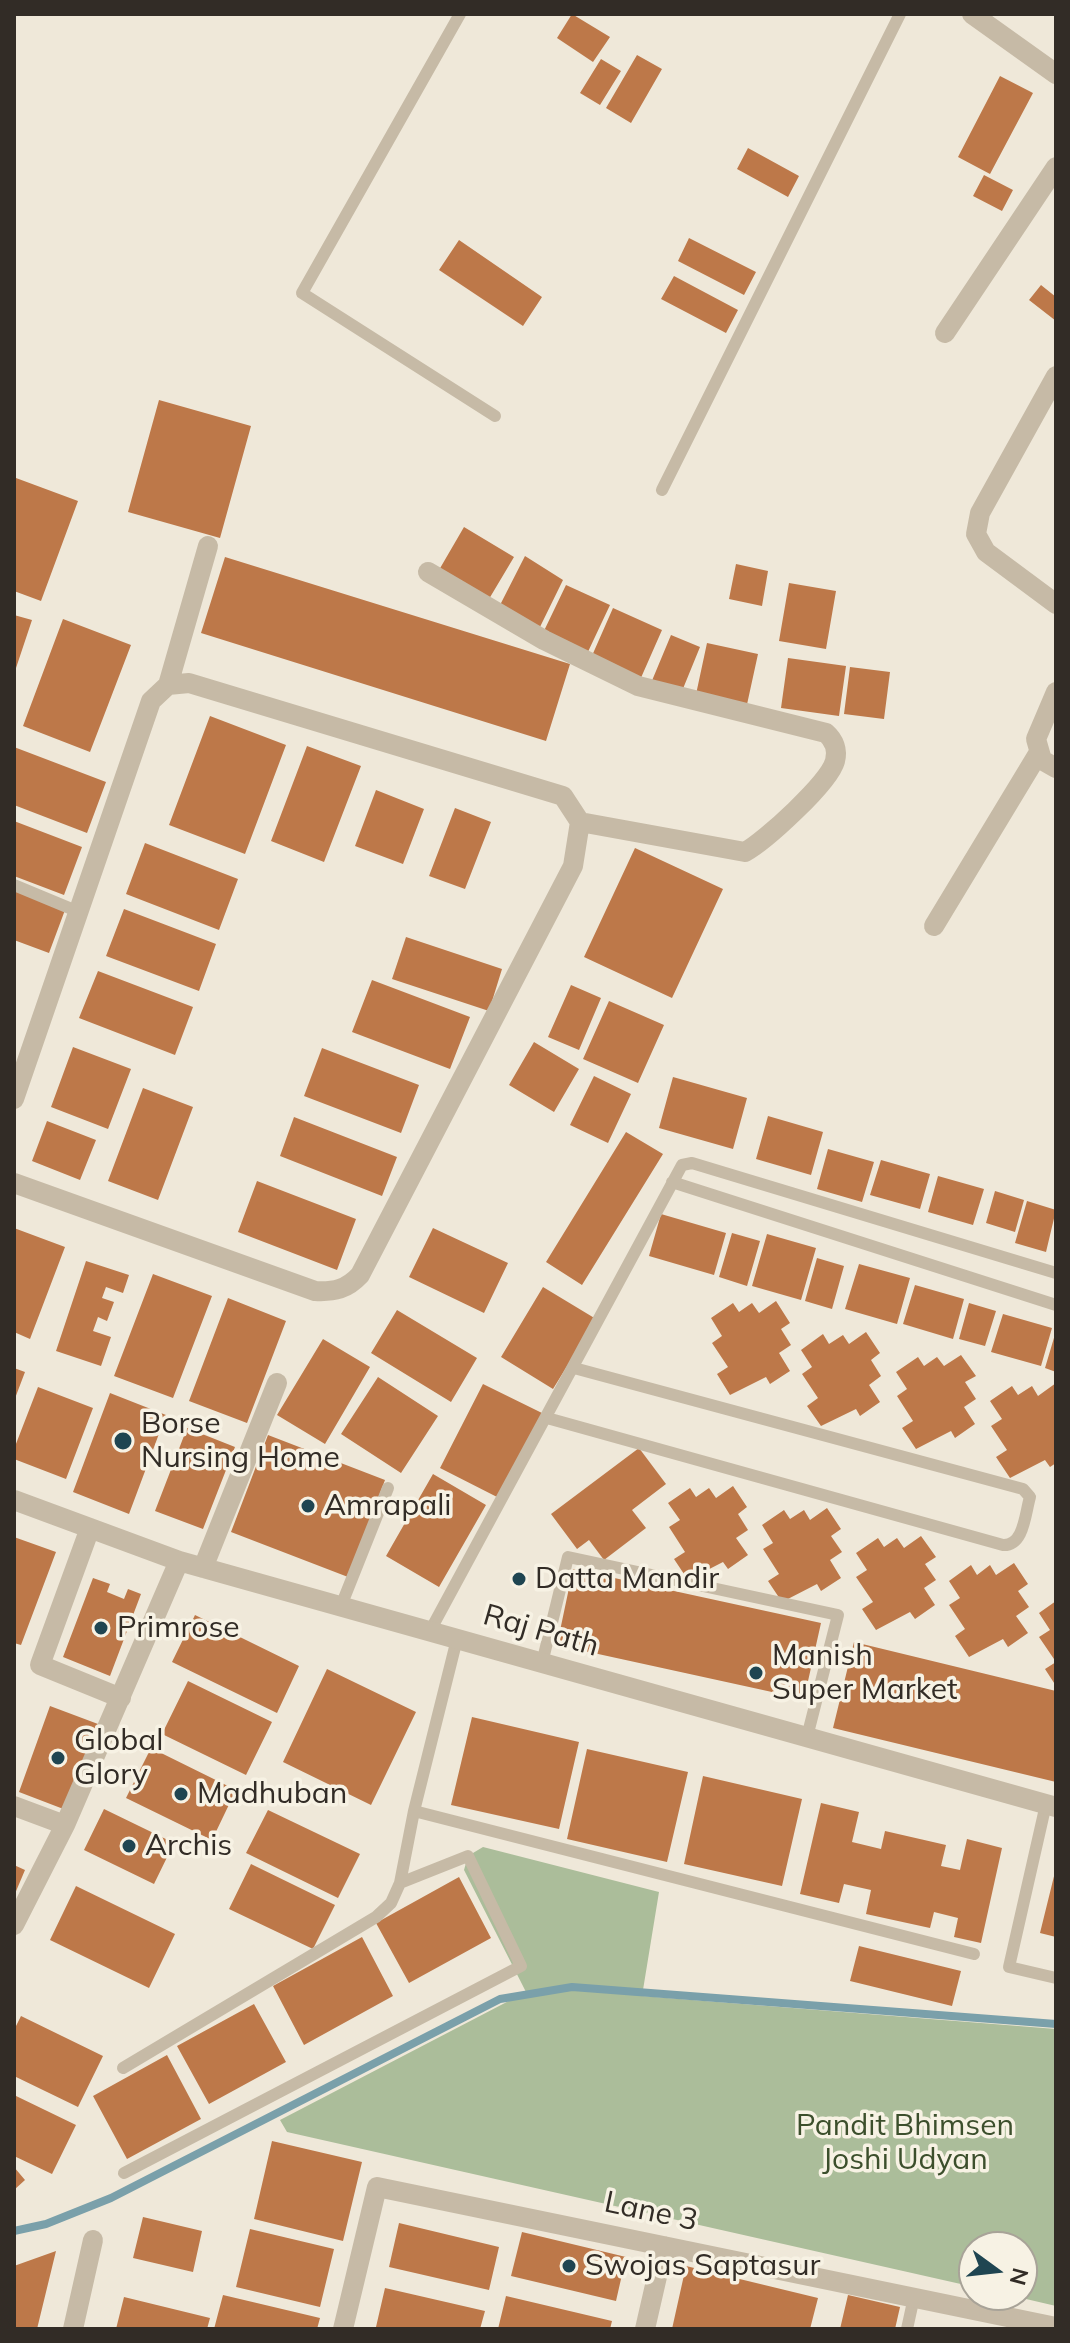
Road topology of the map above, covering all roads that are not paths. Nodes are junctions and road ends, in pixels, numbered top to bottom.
1 (460, 14) edge
2 (900, 14) edge
3 (972, 14) edge
4 (1056, 74) edge
5 (1056, 167) edge
6 (945, 333) dead end
7 (1056, 376) edge
8 (495, 416) dead end
9 (662, 490) dead end
10 (208, 546) dead end
11 (428, 572) dead end
12 (1056, 604) edge
13 (168, 685) junction
14 (1056, 692) edge
15 (1038, 754) junction
16 (1056, 768) edge
17 (580, 822) junction
18 (14, 885) edge
19 (79, 912) junction
20 (934, 926) dead end
21 (14, 1099) edge
22 (672, 1182) junction
23 (14, 1183) edge
24 (1056, 1273) edge
25 (1056, 1305) edge
26 (574, 1368) junction
27 (277, 1383) dead end
28 (547, 1418) junction
29 (388, 1488) dead end
30 (14, 1500) edge
31 (90, 1528) junction
32 (179, 1561) junction
33 (203, 1568) junction
34 (341, 1606) junction
35 (430, 1631) junction
36 (457, 1639) junction
37 (542, 1663) junction
38 (121, 1698) junction
39 (807, 1737) junction
40 (14, 1806) edge
41 (1051, 1806) edge
42 (414, 1811) junction
43 (65, 1825) junction
44 (400, 1883) junction
45 (14, 1925) edge
46 (974, 1954) dead end
47 (1056, 1978) edge
48 (123, 2068) dead end
49 (124, 2173) dead end
50 (93, 2240) dead end
51 (664, 2246) junction
52 (914, 2297) junction
53 (1056, 2327) edge
54 (73, 2329) edge
55 (343, 2329) edge
56 (645, 2329) edge
57 (907, 2329) edge

1 - 8 lane
2 - 9 lane
3 - 4 street
5 - 6 street
7 - 12 street
10 - 13 street
11 - 17 street
13 - 17 street
13 - 19 street
14 - 15 street
15 - 16 street
15 - 20 street
17 - 23 street
18 - 19 lane
19 - 21 street
22 - 24 lane
22 - 25 lane
22 - 26 lane
26 - 28 lane
26 - 28 lane
27 - 33 street
28 - 35 lane
29 - 34 lane
30 - 31 street, Raj Path
31 - 32 street, Raj Path
31 - 38 street
32 - 33 street, Raj Path
32 - 38 street
33 - 34 street, Raj Path
34 - 35 street, Raj Path
35 - 36 street, Raj Path
36 - 37 street, Raj Path
36 - 42 lane
37 - 39 street, Raj Path
37 - 39 lane
38 - 43 street
39 - 41 street, Raj Path
40 - 43 street
41 - 47 lane
42 - 44 lane
42 - 46 lane
43 - 45 street
44 - 48 lane
44 - 49 lane
50 - 54 street
51 - 52 street, Lane 3
51 - 55 street, Lane 3
51 - 56 street
52 - 53 street, Lane 3
52 - 57 lane

